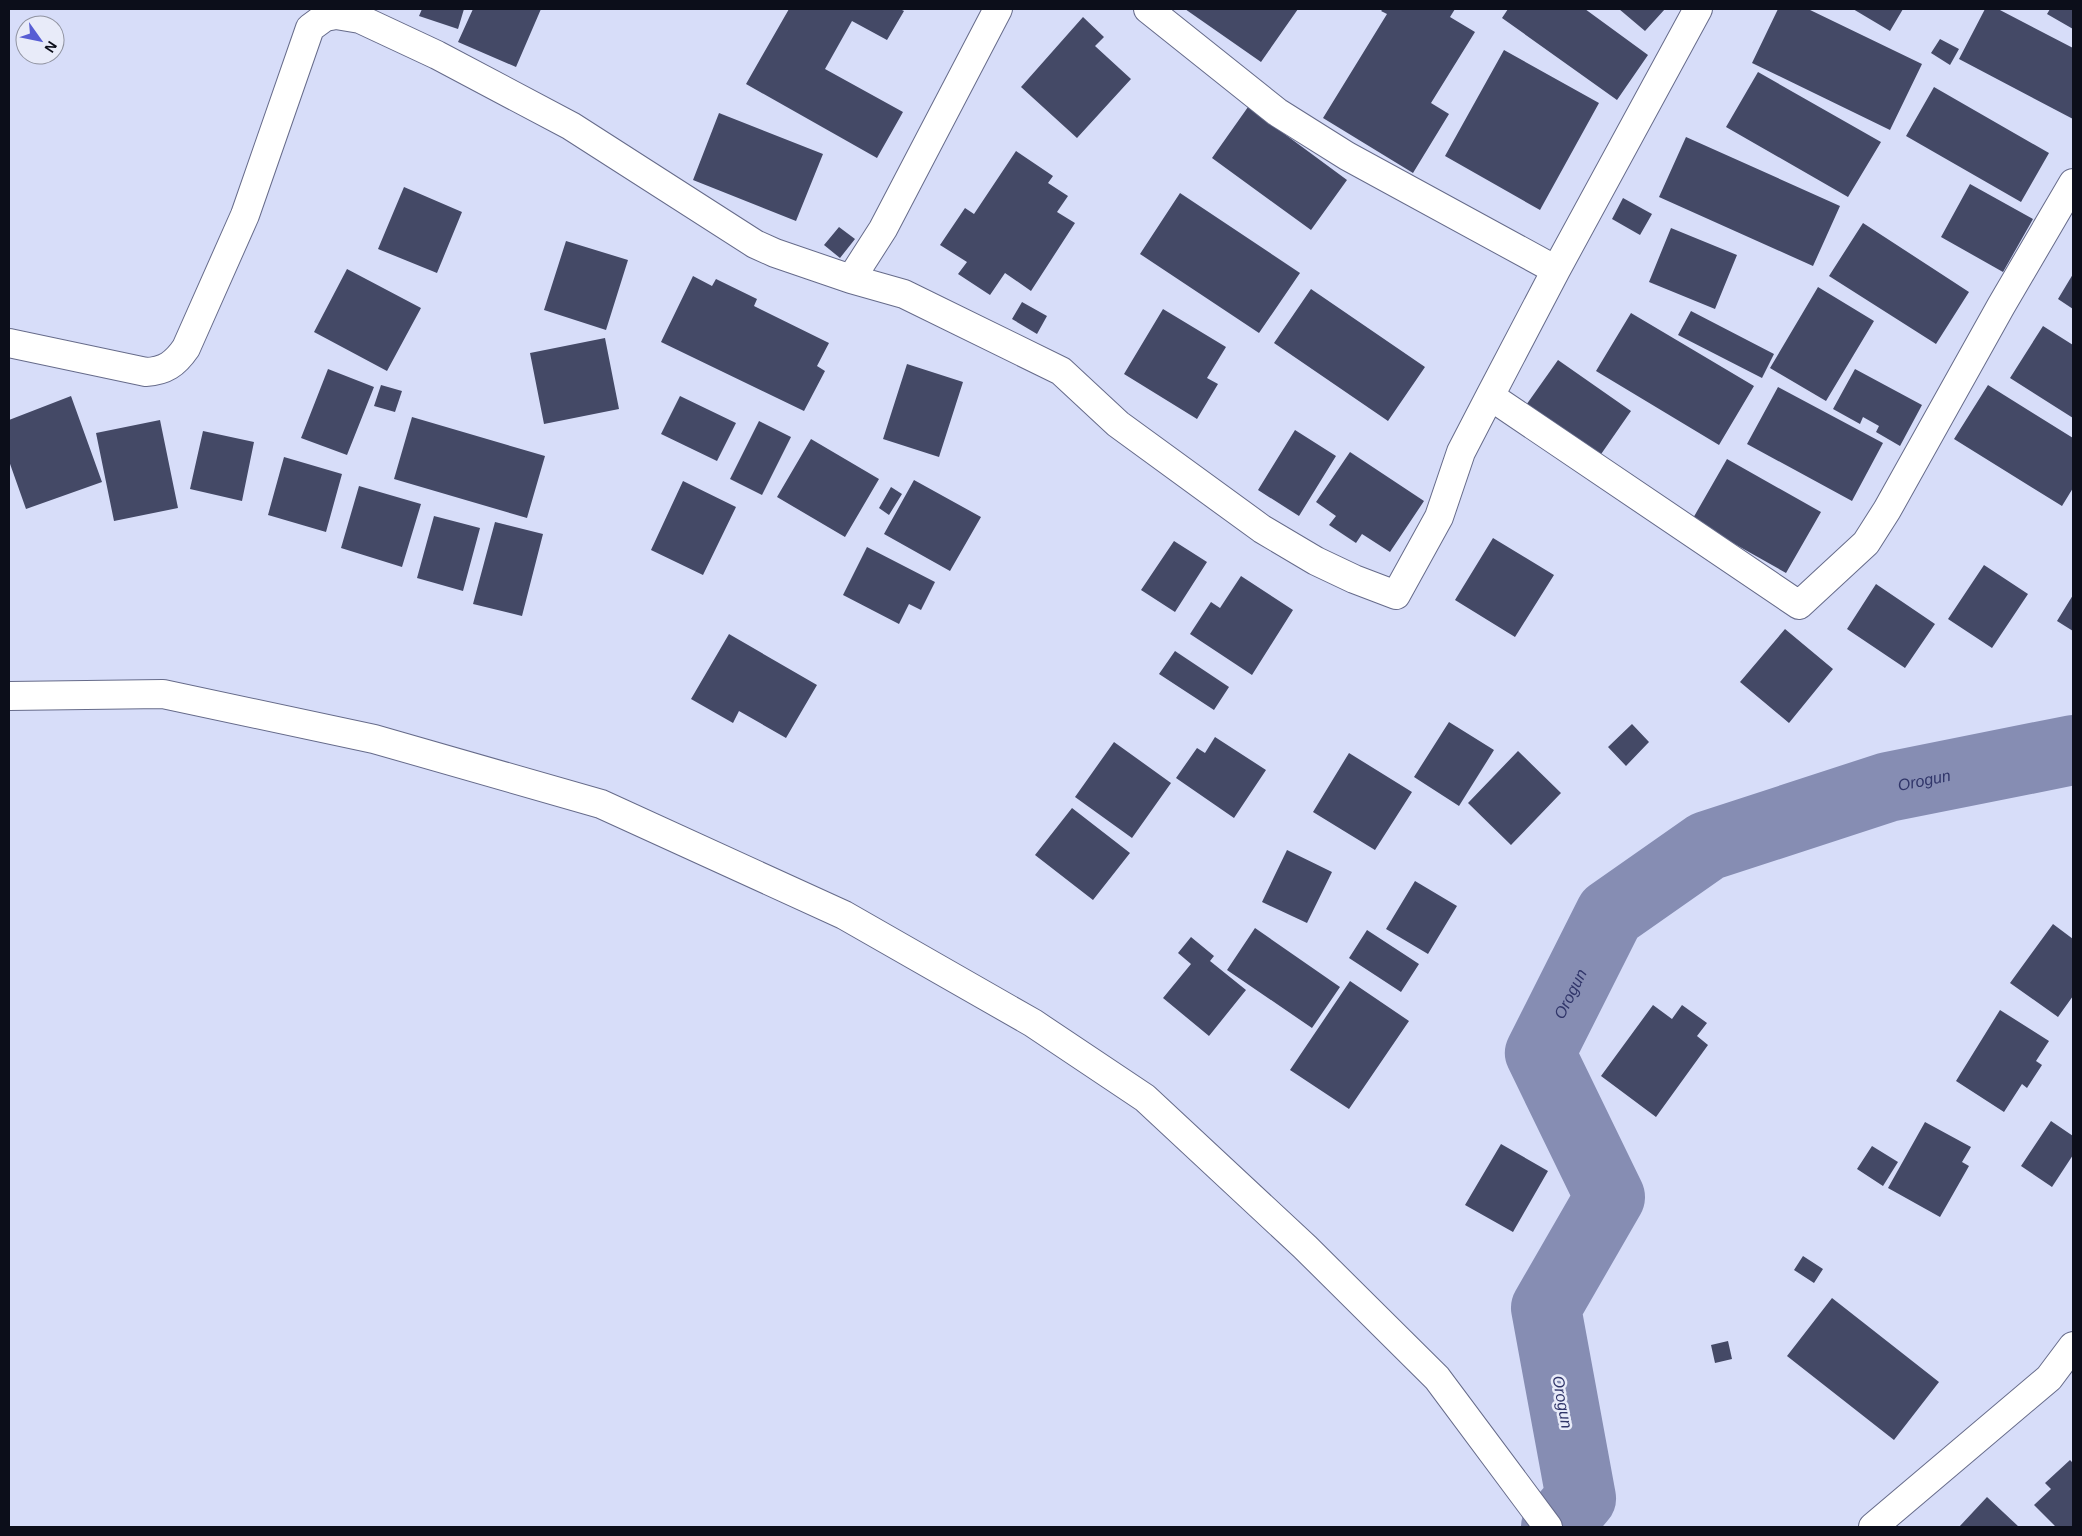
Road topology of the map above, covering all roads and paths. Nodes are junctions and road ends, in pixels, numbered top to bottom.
1 (998, 9) edge
2 (1148, 9) edge
3 (1698, 9) edge
4 (326, 13) edge
5 (2073, 183) edge
6 (1556, 270) junction
7 (850, 279) junction
8 (9, 343) edge
9 (1490, 396) junction
10 (9, 696) edge
11 (2073, 1346) edge
12 (1548, 1527) edge
13 (1874, 1527) edge

1 - 7 street
2 - 6 street
3 - 6 street
4 - 7 street
4 - 8 street
5 - 9 street
6 - 9 street
7 - 9 street
10 - 12 street
11 - 13 street

